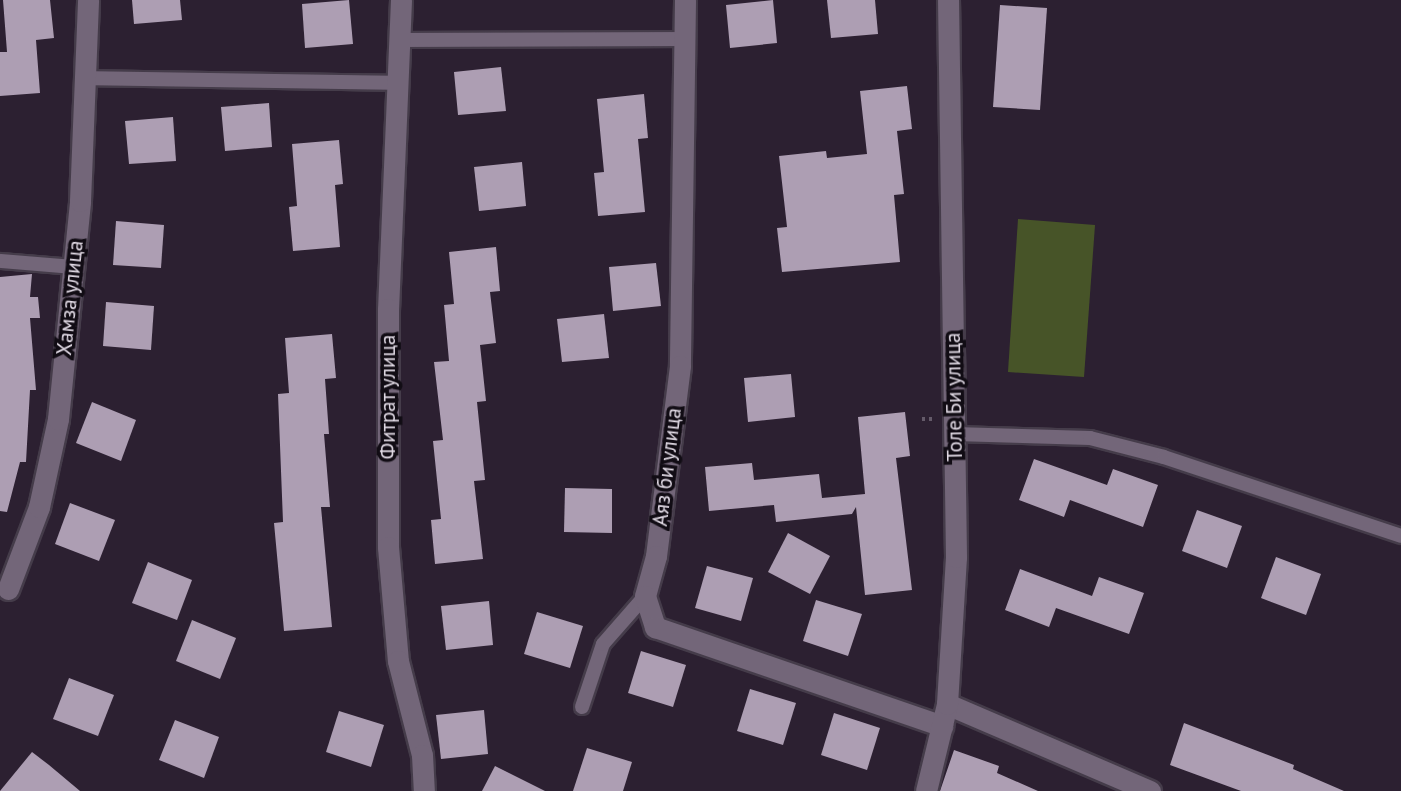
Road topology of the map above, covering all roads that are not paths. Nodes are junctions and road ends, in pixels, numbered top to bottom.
1 (88, 0) edge
2 (401, 0) edge
3 (685, 0) edge
4 (948, 0) edge
5 (685, 39) junction
6 (402, 40) junction
7 (85, 78) junction
8 (400, 83) junction
9 (0, 261) edge
10 (74, 267) junction
11 (955, 434) junction
12 (1401, 536) edge
13 (8, 589) dead end
14 (645, 596) junction
15 (947, 704) junction
16 (582, 707) dead end
17 (942, 726) junction
18 (424, 791) edge
19 (926, 791) edge
20 (1150, 791) edge

1 - 7 street, Хамза улица
2 - 6 street, Фитрат улица
3 - 5 street, Аяз би улица
4 - 11 street, Толе Би улица
5 - 6 lane
5 - 14 street, Аяз би улица
6 - 8 street, Фитрат улица
7 - 8 lane
7 - 10 street, Хамза улица
8 - 18 street, Фитрат улица
9 - 10 lane
10 - 13 street, Хамза улица
11 - 12 lane
11 - 15 street, Толе Би улица
14 - 16 lane
14 - 17 street
15 - 17 street, Толе Би улица
15 - 20 street
17 - 19 street, Толе Би улица

